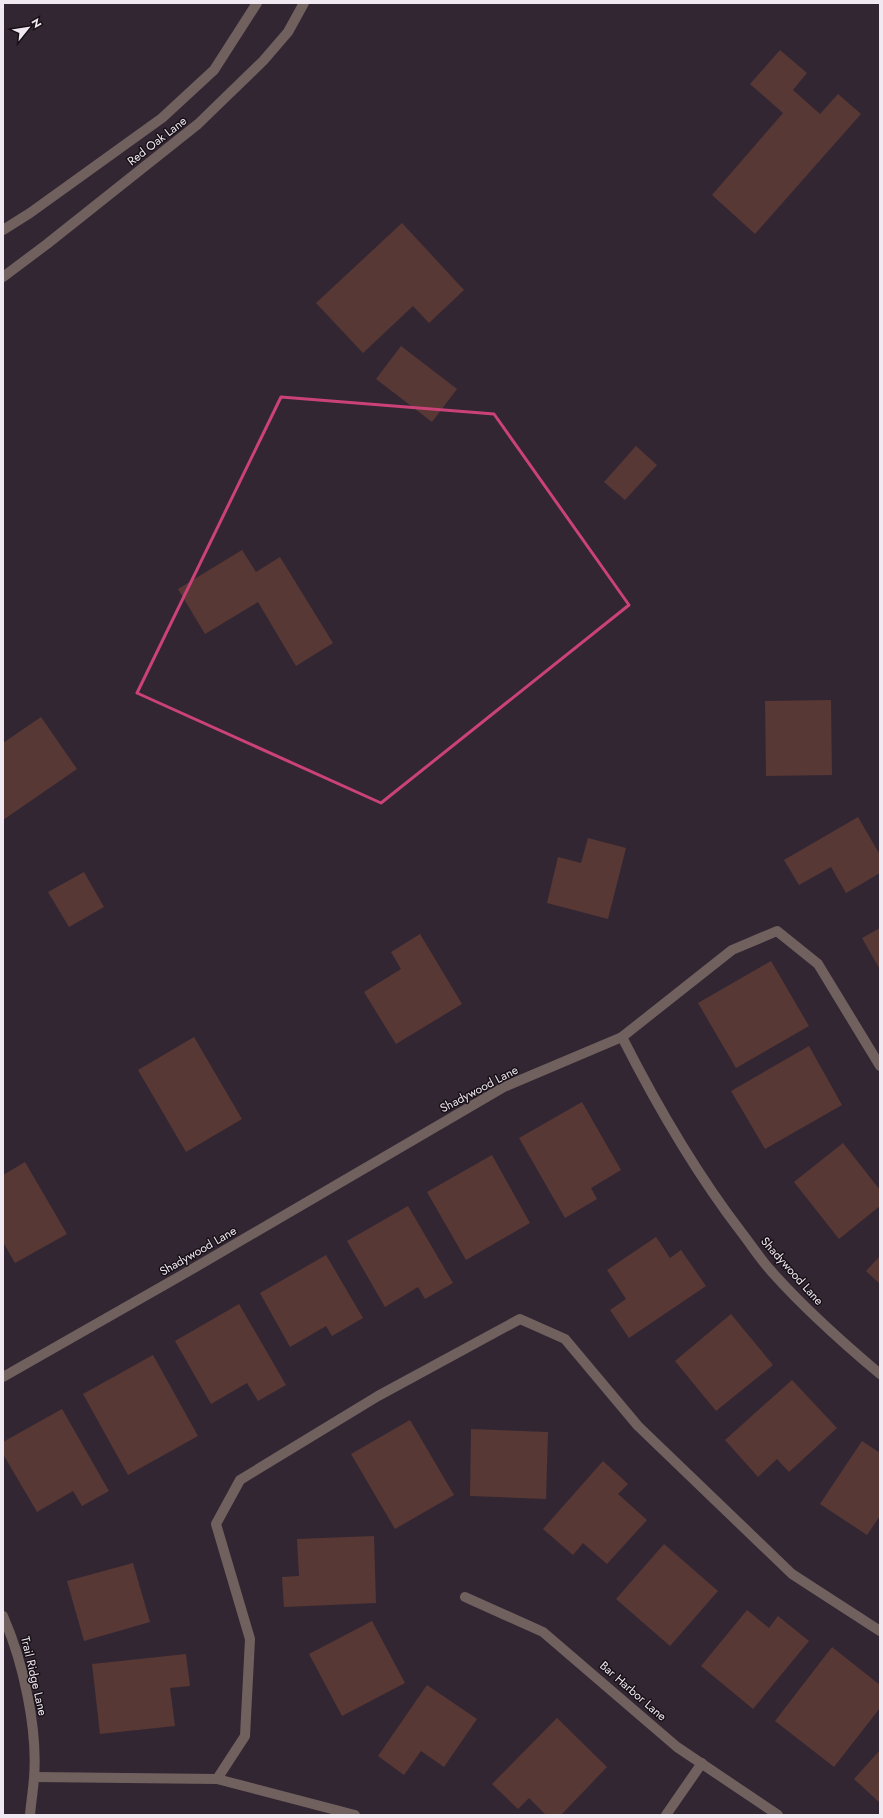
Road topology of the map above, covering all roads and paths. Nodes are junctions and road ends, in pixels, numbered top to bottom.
1 (258, 3) edge
2 (304, 3) edge
3 (3, 230) edge
4 (3, 277) edge
5 (622, 1037) junction
6 (880, 1066) edge
7 (880, 1374) edge
8 (3, 1377) edge
9 (465, 1597) dead end
10 (3, 1617) edge
11 (880, 1630) edge
12 (702, 1763) junction
13 (34, 1777) junction
14 (217, 1779) junction
15 (30, 1815) edge
16 (354, 1815) edge
17 (666, 1815) edge
18 (778, 1815) edge

1 - 3 street, Red Oak Lane
2 - 4 street, Red Oak Lane
5 - 6 street
5 - 7 street, Shadywood Lane
5 - 8 street, Shadywood Lane
9 - 12 street, Bar Harbor Lane
10 - 13 street, Trail Ridge Lane
11 - 14 street
12 - 17 street
12 - 18 street, Bar Harbor Lane
13 - 14 street
13 - 15 street, Trail Ridge Lane
14 - 16 street

